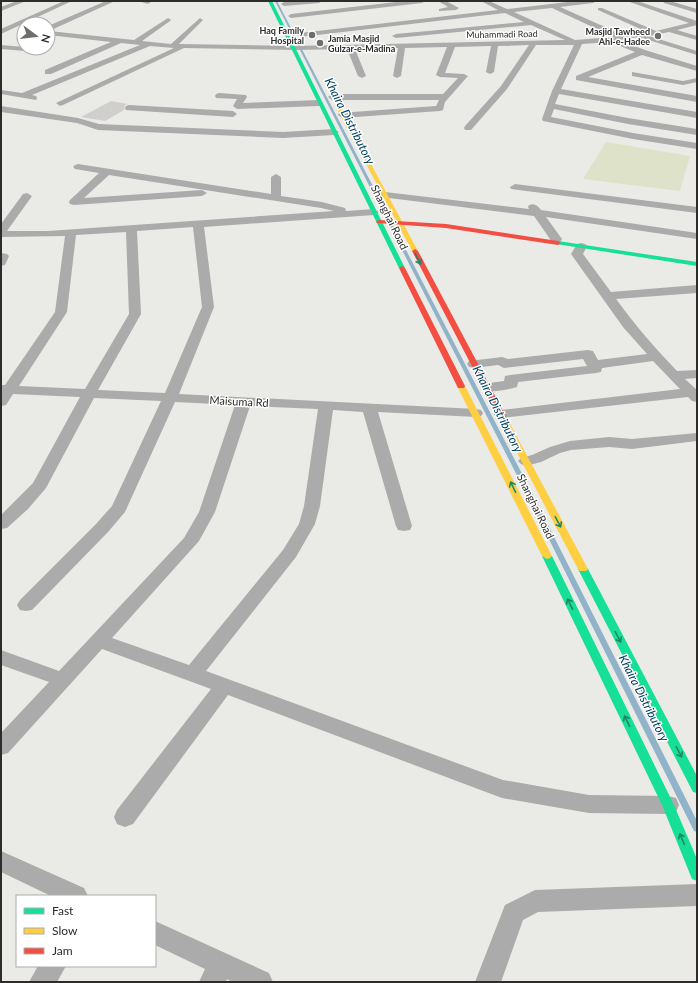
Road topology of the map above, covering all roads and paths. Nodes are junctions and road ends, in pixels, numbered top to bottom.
1 (23, 1) edge
2 (69, 1) edge
3 (112, 1) edge
4 (270, 1) edge
5 (319, 1) edge
6 (422, 1) edge
7 (441, 1) edge
8 (484, 1) edge
9 (593, 1) edge
10 (663, 1) edge
11 (284, 2) edge
12 (577, 2) edge
13 (697, 2) edge
14 (628, 3) edge
15 (551, 6) junction
16 (679, 6) junction
17 (614, 7) dead end
18 (1, 9) edge
19 (506, 10) junction
20 (433, 11) dead end
21 (697, 11) edge
22 (291, 16) junction
23 (656, 18) dead end
24 (168, 20) dead end
25 (200, 20) dead end
26 (532, 23) junction
27 (697, 23) edge
28 (8, 25) junction
29 (56, 26) edge
30 (683, 26) junction
31 (16, 28) edge
32 (668, 30) junction
33 (1, 32) edge
34 (654, 33) junction
35 (56, 34) edge
36 (300, 34) junction
37 (640, 35) junction
38 (76, 36) junction
39 (380, 38) dead end
40 (623, 38) junction
41 (697, 38) edge
42 (610, 39) junction
43 (120, 41) junction
44 (56, 42) edge
45 (577, 42) junction
46 (135, 43) junction
47 (150, 44) junction
48 (495, 44) junction
49 (534, 44) junction
50 (452, 45) junction
51 (173, 46) junction
52 (184, 46) junction
53 (402, 46) junction
54 (1, 47) edge
55 (350, 47) junction
56 (16, 48) edge
57 (301, 49) junction
58 (642, 52) junction
59 (697, 53) edge
60 (697, 69) edge
61 (48, 72) dead end
62 (490, 72) dead end
63 (635, 74) dead end
64 (362, 76) dead end
65 (397, 76) dead end
66 (579, 78) junction
67 (697, 80) edge
68 (558, 88) junction
69 (249, 89) dead end
70 (1, 92) edge
71 (330, 93) joint
72 (23, 96) junction
73 (219, 96) dead end
74 (244, 97) junction
75 (446, 97) junction
76 (697, 99) edge
77 (60, 103) dead end
78 (319, 103) junction
79 (550, 106) junction
80 (129, 108) dead end
81 (1, 109) edge
82 (14, 110) junction
83 (697, 114) edge
84 (342, 115) junction
85 (229, 120) junction
86 (468, 128) dead end
87 (334, 132) junction
88 (697, 132) edge
89 (696, 148) edge
90 (78, 167) dead end
91 (107, 171) junction
92 (276, 177) dead end
93 (231, 191) junction
94 (385, 195) junction
95 (27, 196) dead end
96 (276, 198) junction
97 (697, 210) edge
98 (1, 211) edge
99 (15, 212) junction
100 (538, 213) junction
101 (352, 214) junction
102 (379, 219) junction
103 (396, 222) junction
104 (198, 224) junction
105 (130, 228) junction
106 (71, 232) junction
107 (1, 233) edge
108 (697, 236) edge
109 (555, 242) junction
110 (581, 246) junction
111 (697, 264) edge
112 (697, 289) edge
113 (608, 296) junction
114 (652, 353) junction
115 (591, 361) junction
116 (474, 364) junction
117 (504, 364) junction
118 (697, 374) edge
119 (673, 375) junction
120 (510, 378) junction
121 (487, 387) junction
122 (5, 389) edge
123 (90, 394) junction
124 (694, 395) edge
125 (170, 398) junction
126 (1, 402) edge
127 (244, 402) junction
128 (326, 406) junction
129 (369, 408) junction
130 (476, 413) junction
131 (501, 414) junction
132 (697, 438) edge
133 (526, 461) junction
134 (1, 524) edge
135 (404, 526) dead end
136 (26, 605) dead end
137 (99, 641) junction
138 (1, 657) edge
139 (194, 674) junction
140 (63, 680) junction
141 (225, 685) junction
142 (1, 747) edge
143 (692, 783) edge
144 (668, 805) junction
145 (125, 817) dead end
146 (1, 861) edge
147 (697, 875) edge
148 (74, 895) edge
149 (697, 895) edge
150 (156, 934) edge
151 (51, 967) edge
152 (217, 973) edge
153 (42, 982) edge
154 (260, 982) edge
155 (488, 982) edge

1 - 18 street
2 - 28 street
3 - 29 street
4 - 57 main road, Shanghai Road
5 - 11 street
6 - 22 street
7 - 20 street
8 - 19 street
9 - 12 street
10 - 16 street
11 - 22 main road, Shanghai Road
12 - 15 street
13 - 16 street
14 - 27 street
15 - 19 street
15 - 40 street
16 - 21 street
17 - 34 street
19 - 26 street
19 - 36 street
22 - 36 main road, Shanghai Road
23 - 30 street
24 - 46 street
25 - 51 street
26 - 39 street
26 - 45 street
27 - 30 street, Muhammadi Road
28 - 31 street
28 - 33 street
30 - 32 street, Muhammadi Road
32 - 34 street, Muhammadi Road
32 - 41 street
34 - 37 street, Muhammadi Road
35 - 38 street, Muhammadi Road
36 - 57 main road, Shanghai Road
37 - 40 street, Muhammadi Road
37 - 59 street
38 - 43 street, Muhammadi Road
38 - 44 street
40 - 42 street, Muhammadi Road
42 - 45 street, Muhammadi Road
42 - 58 street
43 - 46 street, Muhammadi Road
43 - 61 street
45 - 49 street, Muhammadi Road
45 - 68 street
46 - 47 street, Muhammadi Road
47 - 51 street, Muhammadi Road
47 - 72 street
48 - 49 street, Muhammadi Road
48 - 50 street, Muhammadi Road
48 - 62 street
49 - 86 street
50 - 53 street, Muhammadi Road
50 - 75 street
51 - 52 street, Muhammadi Road
52 - 57 street, Muhammadi Road
52 - 77 street
53 - 55 street, Muhammadi Road
53 - 65 street
54 - 56 street
55 - 57 street, Muhammadi Road
55 - 64 street
57 - 78 main road, Shanghai Road
58 - 60 street
58 - 66 street
63 - 67 street
66 - 68 street
66 - 76 street
68 - 79 street
68 - 83 street
69 - 74 street
70 - 72 street
71 - 75 street
71 - 84 main road, Shanghai Road
72 - 82 street
73 - 74 street
74 - 85 street
75 - 84 street
78 - 85 street
78 - 87 main road, Shanghai Road
79 - 88 street
79 - 89 street
80 - 85 street
81 - 82 street
82 - 85 street
84 - 94 main road, Shanghai Road
85 - 87 street
87 - 102 main road, Shanghai Road
90 - 91 street
91 - 93 street
91 - 93 street
92 - 96 street
93 - 96 street
94 - 100 street
94 - 103 main road, Shanghai Road
95 - 99 street
96 - 101 street
97 - 100 street
98 - 99 street
99 - 107 street
100 - 108 street
100 - 109 street
101 - 102 street
101 - 104 street
102 - 103 main road
102 - 130 main road, Shanghai Road
103 - 109 main road
103 -> 116 main road, Shanghai Road
104 - 105 street
104 - 125 street
105 - 106 street
105 - 123 street
106 - 107 street
106 - 122 street
109 - 110 main road
110 - 111 main road
110 - 113 street
112 - 113 street
113 - 114 street
114 - 115 street
114 - 119 street
115 - 117 street
115 - 120 street
116 - 117 street
116 - 121 main road, Shanghai Road
117 - 120 street
118 - 119 street
119 - 124 street
120 - 121 street
121 - 131 main road, Shanghai Road
122 - 123 street, Maisuma Rd
122 - 126 street
123 - 125 street, Maisuma Rd
123 - 134 street
124 - 131 street
125 - 127 street, Maisuma Rd
125 - 136 street
127 - 128 street, Maisuma Rd
127 - 137 street
128 - 129 street, Maisuma Rd
128 - 139 street
129 - 130 street, Maisuma Rd
129 - 135 street
144 -> 130 main road, Shanghai Road
131 - 133 main road, Shanghai Road
132 - 133 street
133 -> 143 main road, Shanghai Road
137 - 139 street
137 - 140 street
138 - 140 street
139 - 141 street
140 - 142 street
141 - 144 street
141 - 145 street
147 -> 144 main road, Shanghai Road
146 - 148 street
149 - 155 street
150 - 152 street
151 - 153 street
152 - 154 street

